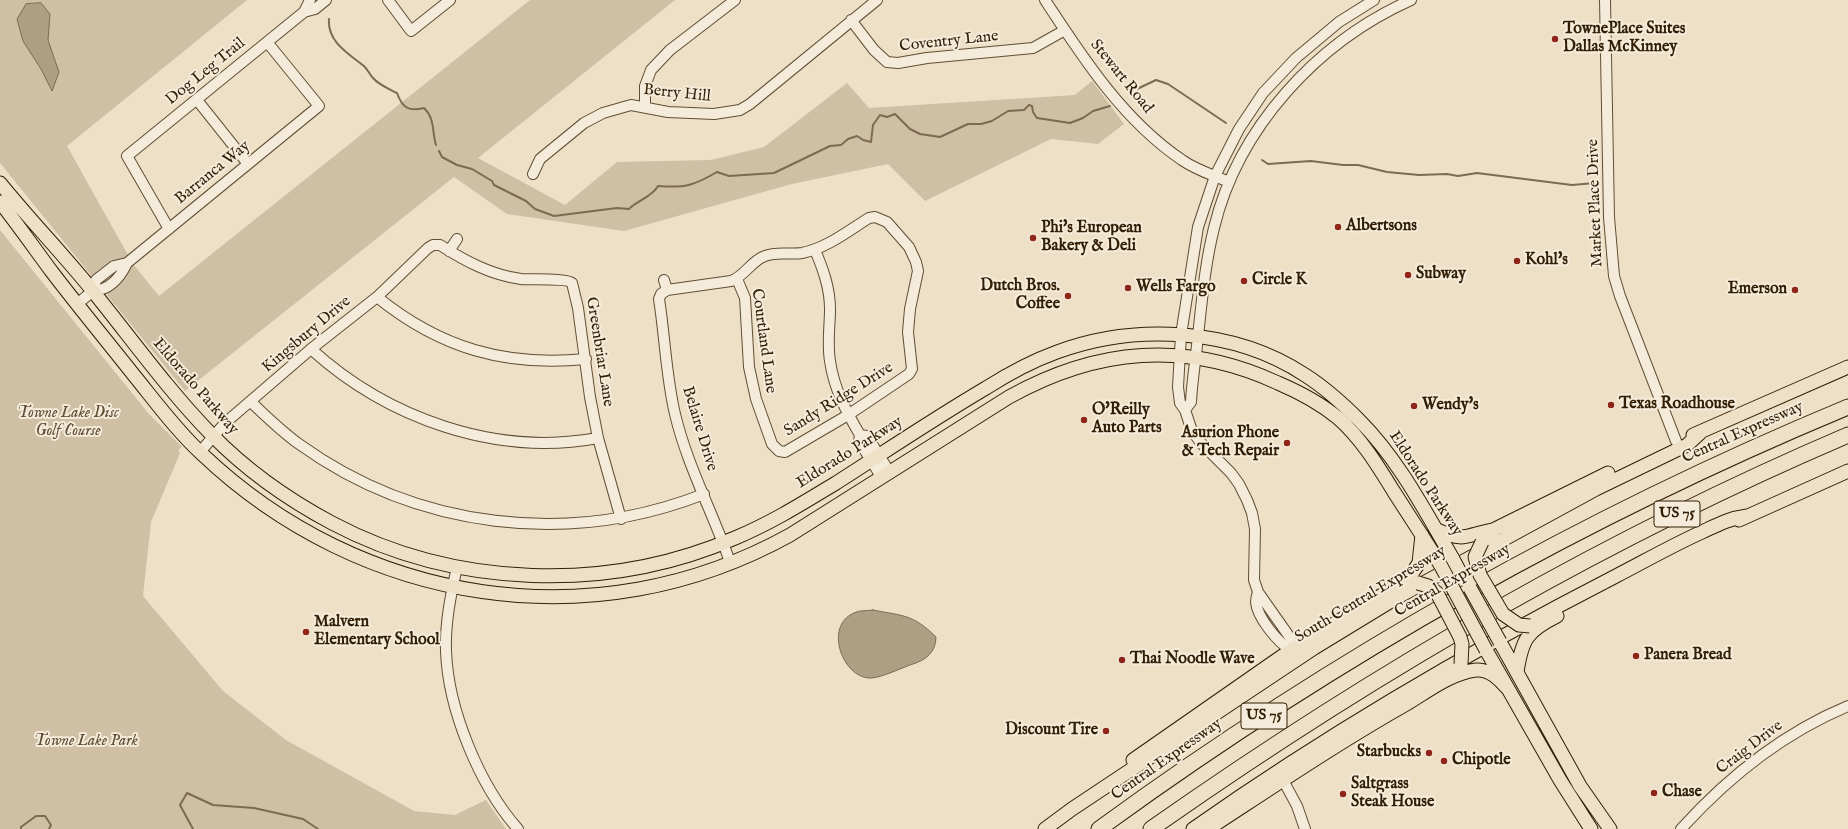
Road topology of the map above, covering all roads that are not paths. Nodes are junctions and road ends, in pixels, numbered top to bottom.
1 (310, 0) edge
2 (326, 0) edge
3 (388, 0) edge
4 (450, 0) edge
5 (735, 0) edge
6 (877, 0) edge
7 (1045, 0) edge
8 (1374, 0) edge
9 (1411, 0) edge
10 (1605, 0) edge
11 (304, 12) junction
12 (851, 20) junction
13 (1342, 20) junction
14 (1065, 30) junction
15 (1353, 33) junction
16 (267, 42) junction
17 (196, 100) junction
18 (645, 107) junction
19 (248, 164) junction
20 (533, 174) dead end
21 (1215, 176) junction
22 (1229, 182) junction
23 (0, 183) edge
24 (4, 207) edge
25 (169, 229) junction
26 (457, 239) dead end
27 (436, 245) joint
28 (815, 250) junction
29 (449, 251) junction
30 (1192, 256) junction
31 (1208, 260) junction
32 (738, 278) junction
33 (664, 280) dead end
34 (667, 290) junction
35 (92, 291) junction
36 (377, 297) junction
37 (77, 304) junction
38 (1181, 335) junction
39 (1198, 338) junction
40 (311, 348) junction
41 (1060, 351) junction
42 (1181, 356) junction
43 (1195, 357) junction
44 (586, 359) junction
45 (1848, 367) edge
46 (1271, 379) junction
47 (987, 387) junction
48 (1009, 397) junction
49 (251, 402) junction
50 (998, 405) junction
51 (1848, 407) edge
52 (1185, 410) junction
53 (848, 415) junction
54 (1360, 421) junction
55 (1350, 431) junction
56 (1700, 433) junction
57 (1848, 435) edge
58 (213, 436) junction
59 (598, 438) junction
60 (1676, 441) junction
61 (779, 451) joint
62 (200, 452) junction
63 (875, 458) junction
64 (1399, 470) junction
65 (1848, 471) edge
66 (886, 475) junction
67 (704, 494) junction
68 (1747, 516) junction
69 (621, 519) junction
70 (1495, 529) junction
71 (1436, 530) junction
72 (1422, 535) junction
73 (724, 543) junction
74 (1475, 557) junction
75 (730, 562) junction
76 (457, 566) junction
77 (619, 572) junction
78 (1415, 582) junction
79 (453, 587) junction
80 (620, 592) junction
81 (1386, 592) junction
82 (1467, 598) junction
83 (1531, 625) junction
84 (1290, 650) junction
85 (1460, 664) junction
86 (1517, 672) junction
87 (1454, 676) junction
88 (1508, 689) junction
89 (1848, 706) edge
90 (1222, 779) junction
91 (1283, 780) junction
92 (1072, 809) junction
93 (518, 829) edge
94 (1045, 829) edge
95 (1099, 829) edge
96 (1151, 829) edge
97 (1167, 829) edge
98 (1193, 829) edge
99 (1208, 829) edge
100 (1305, 829) edge
101 (1590, 829) edge
102 (1610, 829) edge
103 (1681, 829) edge

1 - 11 street, Dog Leg Trail
2 - 11 street, Dog Leg Trail
3 - 4 street
5 - 18 street
6 - 12 street, Berry Hill
7 - 14 street, Stewart Road
8 - 13 street
9 - 15 street
10 - 60 street, Market Place Drive
11 - 16 street, Dog Leg Trail
12 - 14 street, Coventry Lane
12 - 18 street, Berry Hill
13 - 15 street
13 - 21 street
14 - 21 street, Stewart Road
15 - 22 street
16 - 17 street, Dog Leg Trail
16 - 19 street, Barranca Way
17 - 19 street
17 - 25 street, Dog Leg Trail
18 - 20 street, Berry Hill
19 - 25 street, Barranca Way
21 - 22 street, Stewart Road
21 - 30 street
22 - 31 street
23 - 35 main road, Eldorado Parkway
24 - 37 main road, Eldorado Parkway
25 - 35 street, Barranca Way
26 - 29 street
27 - 29 street, Greenbriar Lane
27 - 36 street, Kingsbury Drive
28 - 32 street
28 - 53 street
28 - 53 street, Sandy Ridge Drive
29 - 44 street, Greenbriar Lane
30 - 31 street
30 - 38 street
31 - 39 street
32 - 34 street
32 - 61 street, Courtland Lane
33 - 34 street
34 - 67 street, Belaire Drive
35 - 37 street, Barranca Way
35 - 58 main road, Eldorado Parkway
36 - 40 street, Kingsbury Drive
36 - 44 street
37 - 62 main road, Eldorado Parkway
38 - 39 main road, Eldorado Parkway
38 - 41 main road, Eldorado Parkway
38 - 42 street
39 - 43 street
39 - 54 main road, Eldorado Parkway
40 - 49 street, Kingsbury Drive
40 - 59 street
41 - 47 main road, Eldorado Parkway
41 - 48 main road
42 - 43 main road, Eldorado Parkway
42 - 48 main road, Eldorado Parkway
42 - 52 street
43 - 46 main road, Eldorado Parkway
43 - 52 street
44 - 59 street, Greenbriar Lane
45 - 56 main road, South Central Expressway
46 - 54 main road
46 - 55 main road, Eldorado Parkway
47 - 50 main road
47 - 63 main road, Eldorado Parkway
48 - 50 main road, Eldorado Parkway
49 - 58 street, Kingsbury Drive
49 - 69 street
50 - 66 main road, Eldorado Parkway
51 - 95 highway, Central Expressway / US 75
52 - 84 street
53 - 61 street, Sandy Ridge Drive
53 - 63 street
54 - 64 main road, Eldorado Parkway
55 - 64 main road
55 - 72 main road, Eldorado Parkway
56 - 60 main road, South Central Expressway
56 - 92 main road, South Central Expressway
57 - 90 highway, US 75
58 - 62 street, Kingsbury Drive
58 - 76 main road, Eldorado Parkway
59 - 69 street, Greenbriar Lane
60 - 70 main road, South Central Expressway
62 - 79 main road, Eldorado Parkway
63 - 66 street
63 - 73 main road, Eldorado Parkway
64 - 71 main road, Eldorado Parkway
65 - 68 main road
66 - 75 main road, Eldorado Parkway
67 - 69 street
67 - 73 street, Belaire Drive
68 - 83 main road
68 - 98 main road
70 - 71 main road
70 - 74 main road, bridge
71 - 82 main road, Eldorado Parkway, bridge
72 - 81 main road
72 - 82 main road, Eldorado Parkway, bridge
73 - 75 street, Belaire Drive
73 - 77 main road, Eldorado Parkway
74 - 82 main road
74 - 83 main road, bridge
75 - 80 main road, Eldorado Parkway
76 - 77 main road, Eldorado Parkway
76 - 79 street
77 - 80 main road
78 - 81 main road
78 - 82 main road, bridge
78 - 85 main road, bridge
79 - 80 main road, Eldorado Parkway
79 - 93 street
81 - 84 main road, South Central Expressway
82 - 83 main road, bridge
82 - 85 main road, bridge
82 - 86 main road, bridge
82 - 88 main road, bridge
83 - 86 main road
84 - 92 main road, South Central Expressway
85 - 87 main road
86 - 102 main road
87 - 88 main road
87 - 91 main road
88 - 101 main road
89 - 103 street, Craig Drive
90 - 96 highway, US 75
90 - 97 highway
91 - 99 main road
91 - 100 street
92 - 94 main road, South Central Expressway

